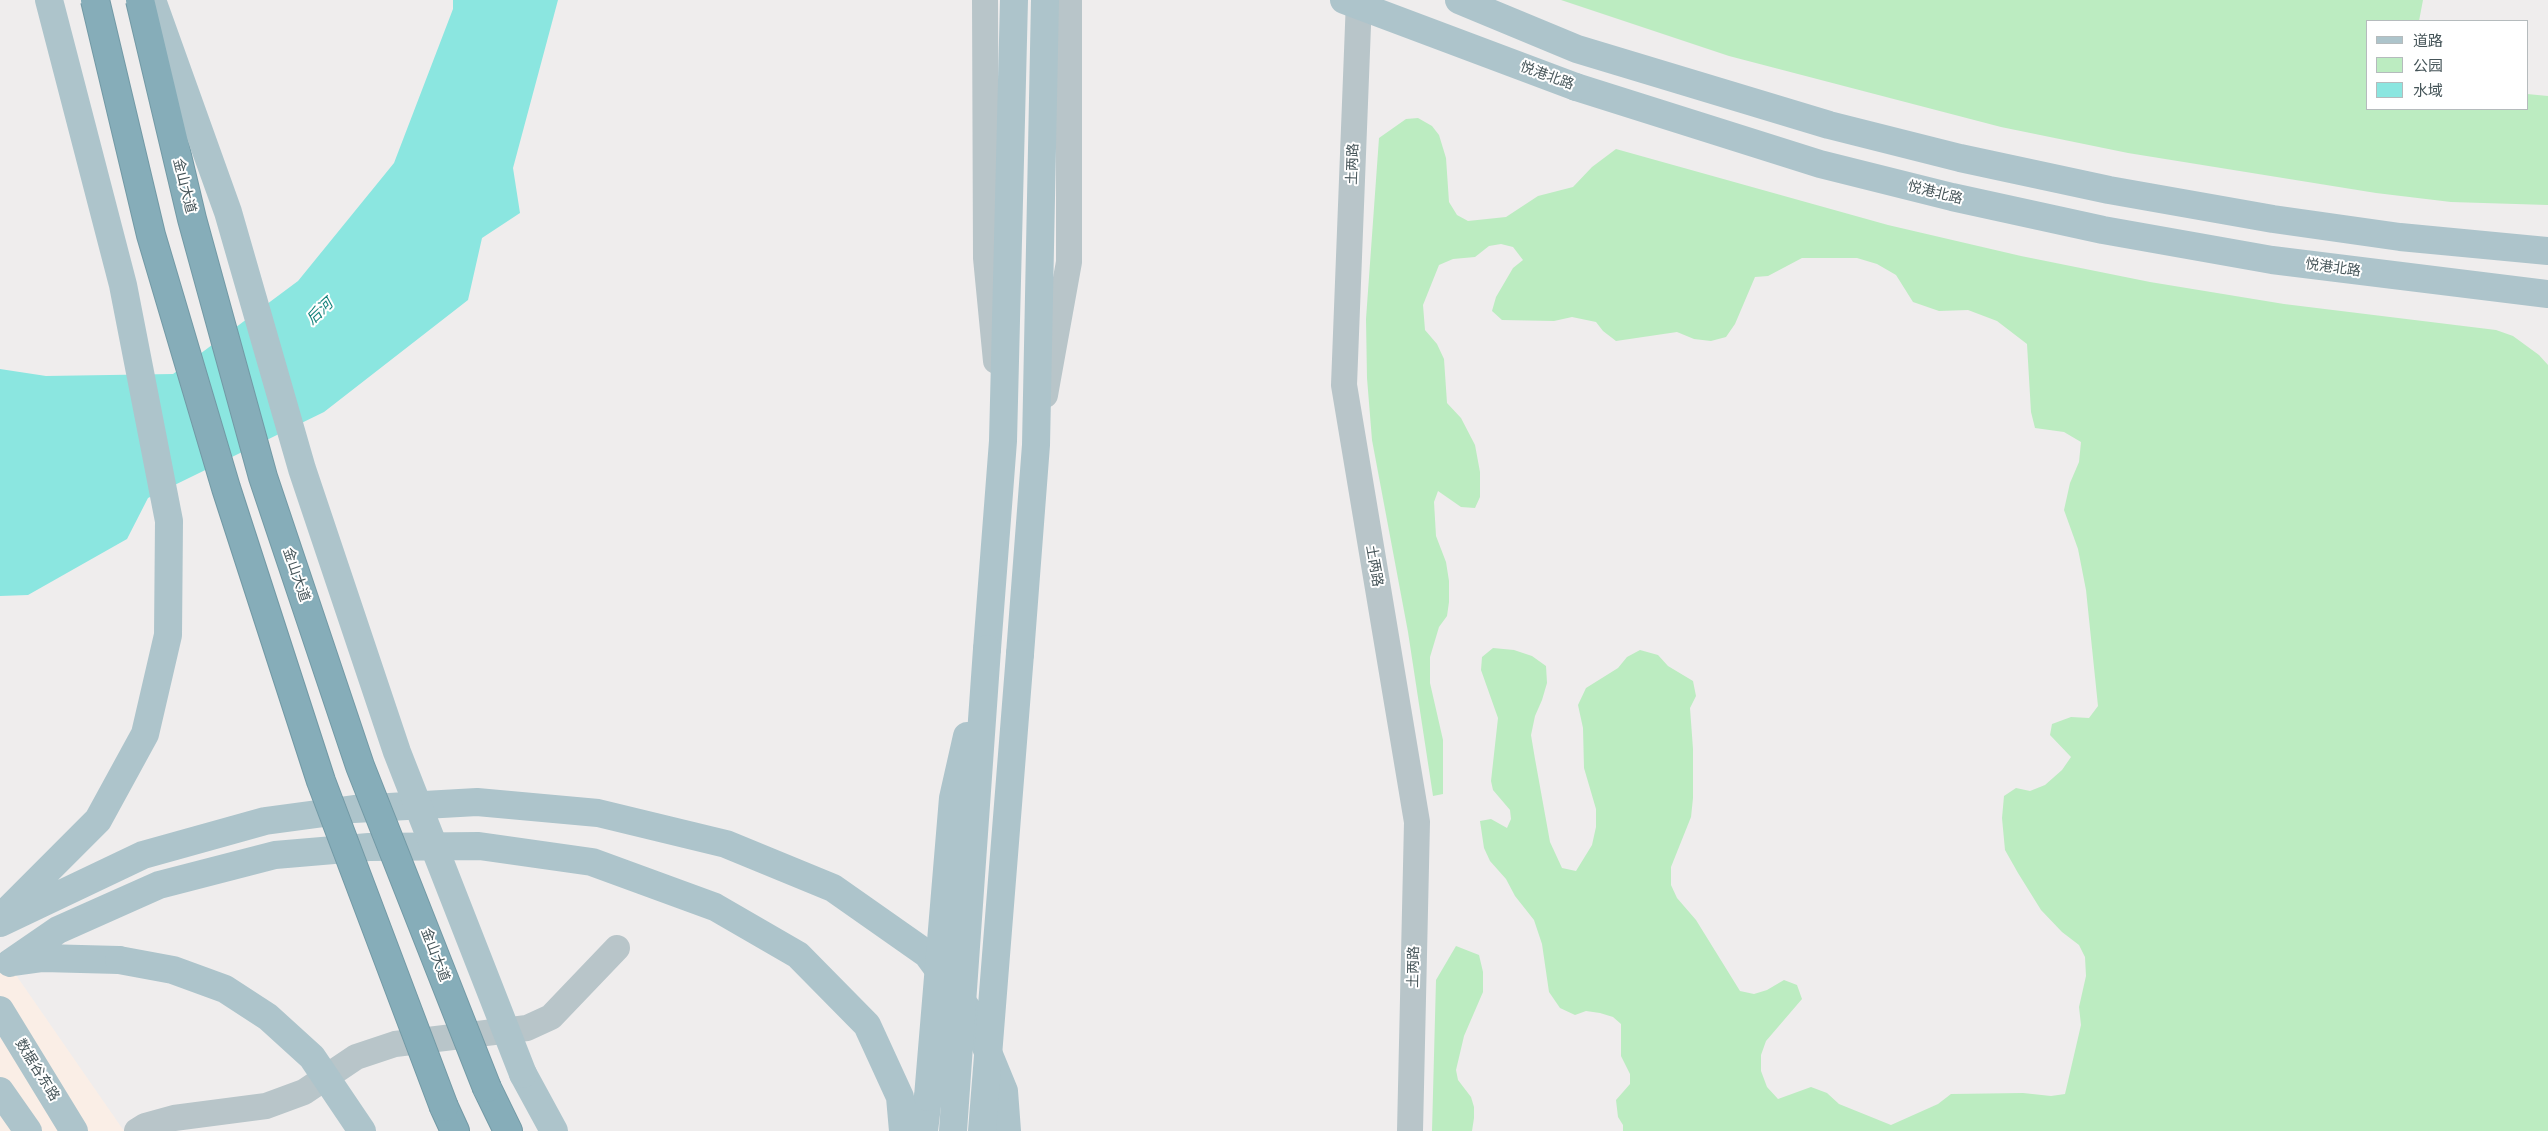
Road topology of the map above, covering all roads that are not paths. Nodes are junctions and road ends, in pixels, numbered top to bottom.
1 (49, 0) edge
2 (94, 0) edge
3 (140, 0) edge
4 (152, 0) edge
5 (985, 0) edge
6 (1014, 0) edge
7 (1045, 0) edge
8 (1069, 0) edge
9 (1344, 0) edge
10 (1359, 0) edge
11 (1459, 0) edge
12 (2548, 251) edge
13 (2548, 294) edge
14 (1003, 442) junction
15 (1036, 445) junction
16 (987, 649) junction
17 (40, 894) junction
18 (0, 917) edge
19 (0, 923) edge
20 (617, 948) dead end
21 (0, 1010) edge
22 (0, 1091) edge
23 (450, 1119) edge
24 (28, 1131) edge
25 (74, 1131) edge
26 (138, 1131) edge
27 (362, 1131) edge
28 (508, 1131) edge
29 (554, 1131) edge
30 (903, 1131) edge
31 (924, 1131) edge
32 (953, 1131) edge
33 (982, 1131) edge
34 (1007, 1131) edge
35 (1410, 1131) edge

1 - 17 main road
2 - 23 highway, bridge
3 - 28 highway, 金山大道, bridge
4 - 29 main road, bridge
5 - 14 street
6 - 14 main road
7 - 15 main road
8 - 15 street
9 - 13 main road, 悦港北路, bridge
10 - 35 street, 土两路
11 - 12 main road
14 - 16 main road
15 - 33 main road, bridge
16 - 31 main road, bridge
16 - 32 main road, bridge
17 - 18 main road
17 - 19 main road
17 - 34 main road, bridge
20 - 26 street
21 - 25 main road, 数据谷东路
22 - 24 main road
27 - 30 main road, bridge

